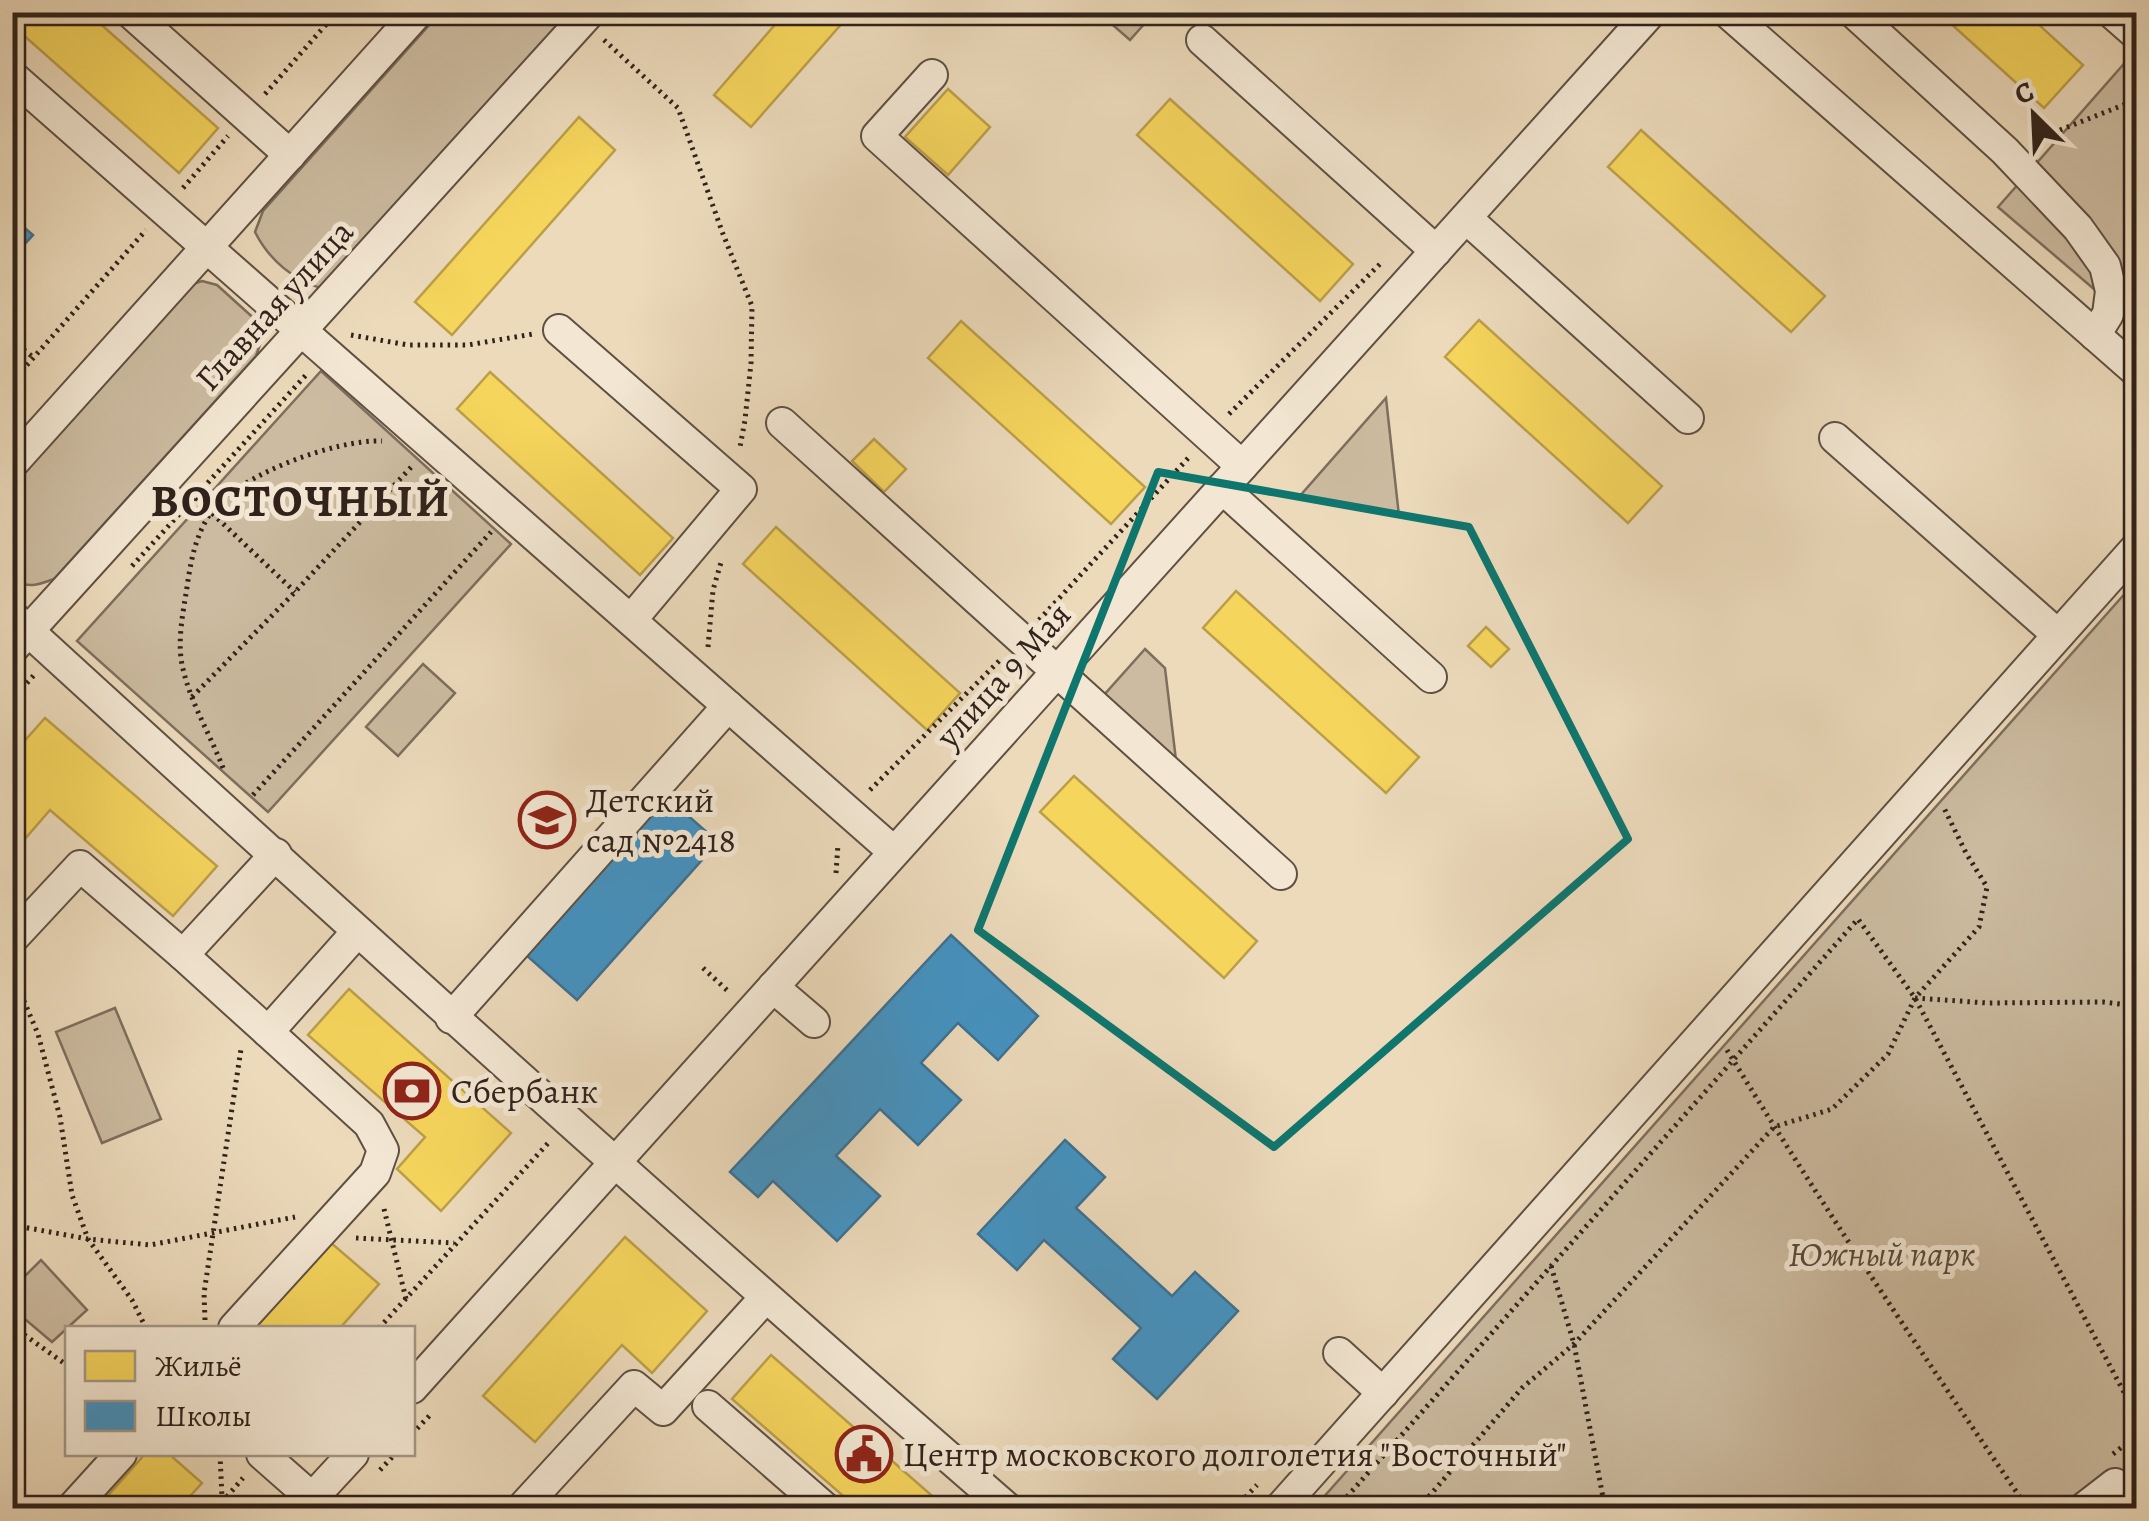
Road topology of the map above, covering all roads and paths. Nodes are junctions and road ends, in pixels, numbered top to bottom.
1 (130, 12) edge
2 (418, 12) edge
3 (1651, 12) edge
4 (1727, 12) edge
5 (1853, 12) edge
6 (2111, 12) edge
7 (594, 24) edge
8 (2136, 34) edge
9 (1202, 40) dead end
10 (932, 75) dead end
11 (12, 76) edge
12 (2136, 100) edge
13 (2005, 151) junction
14 (290, 156) junction
15 (1466, 218) junction
16 (1424, 241) junction
17 (208, 247) junction
18 (302, 330) junction
19 (559, 330) joint
20 (343, 333) dead end
21 (2095, 334) junction
22 (12, 340) edge
23 (2136, 371) edge
24 (12, 382) edge
25 (1688, 418) dead end
26 (782, 423) dead end
27 (1209, 434) junction
28 (1835, 438) dead end
29 (393, 445) dead end
30 (422, 454) dead end
31 (12, 464) edge
32 (1232, 477) junction
33 (741, 489) junction
34 (194, 498) dead end
35 (211, 512) junction
36 (499, 522) dead end
37 (2136, 548) edge
38 (723, 554) dead end
39 (296, 592) junction
40 (631, 620) junction
41 (18, 632) edge
42 (2058, 635) junction
43 (1022, 638) junction
44 (1057, 671) junction
45 (1431, 677) dead end
46 (704, 685) junction
47 (192, 697) junction
48 (728, 706) junction
49 (226, 777) dead end
50 (861, 799) dead end
51 (1942, 802) dead end
52 (242, 808) dead end
53 (894, 852) junction
54 (276, 854) junction
55 (1281, 874) dead end
56 (357, 932) junction
57 (12, 939) edge
58 (183, 956) junction
59 (702, 968) dead end
60 (12, 974) edge
61 (774, 987) junction
62 (730, 994) dead end
63 (1915, 998) junction
64 (2136, 1006) edge
65 (245, 1011) junction
66 (452, 1018) junction
67 (814, 1022) dead end
68 (1711, 1024) junction
69 (268, 1032) junction
70 (1733, 1060) junction
71 (568, 1122) junction
72 (1774, 1128) junction
73 (615, 1164) junction
74 (375, 1172) junction
75 (342, 1208) junction
76 (12, 1225) edge
77 (214, 1232) junction
78 (318, 1236) junction
79 (88, 1239) junction
80 (391, 1240) junction
81 (457, 1243) junction
82 (1551, 1266) junction
83 (765, 1298) junction
84 (406, 1299) junction
85 (12, 1326) edge
86 (145, 1326) edge
87 (205, 1326) edge
88 (236, 1326) edge
89 (381, 1326) edge
90 (1574, 1344) junction
91 (1339, 1354) dead end
92 (65, 1364) edge
93 (415, 1385) edge
94 (2136, 1390) edge
95 (1383, 1393) junction
96 (2130, 1405) junction
97 (708, 1406) dead end
98 (2136, 1415) edge
99 (120, 1456) edge
100 (220, 1456) edge
101 (260, 1456) edge
102 (264, 1456) edge
103 (351, 1456) edge
104 (222, 1501) junction
105 (308, 1504) edge
106 (72, 1508) edge
107 (216, 1508) edge
108 (522, 1508) edge
109 (824, 1508) edge
110 (1007, 1508) edge
111 (1280, 1508) edge
112 (1337, 1508) edge
113 (1419, 1508) edge
114 (1605, 1508) edge
115 (2000, 1508) edge
116 (2084, 1508) edge
117 (2134, 1508) edge

1 - 14 street
2 - 14 street
3 - 15 street, улица 9 Мая
4 - 21 street
5 - 13 street
6 - 8 street
7 - 18 street, Главная улица
7 - 33 path
9 - 16 street
10 - 27 street
11 - 17 street
12 - 13 path
13 - 21 street
14 - 17 street
15 - 16 street, улица 9 Мая
15 - 25 street
16 - 27 path
16 - 32 street, улица 9 Мая
17 - 18 street
17 - 31 street
18 - 40 street
18 - 41 street, Главная улица
19 - 20 path
19 - 33 street
21 - 23 street
22 - 24 path
26 - 43 street
27 - 32 street
27 - 43 path
28 - 42 street
29 - 35 path
30 - 39 path
32 - 44 street, улица 9 Мая
32 - 45 street
33 - 40 street
34 - 35 path
35 - 39 path
35 - 47 path
36 - 52 path
37 - 42 street
38 - 46 path
39 - 47 path
40 - 46 street
41 - 54 street
42 - 68 street
43 - 44 street
43 - 50 path
44 - 53 street, улица 9 Мая
44 - 55 street
46 - 48 street
47 - 49 path
48 - 53 street
48 - 66 street
51 - 63 path
53 - 61 street, улица 9 Мая
54 - 56 street
54 - 58 street
56 - 66 street
56 - 69 street
57 - 58 street
58 - 65 street
59 - 62 path
60 - 79 path
61 - 67 street
61 - 73 street, улица 9 Мая
63 - 64 path
63 - 70 path
63 - 72 path
63 - 96 path
65 - 69 street
65 - 77 path
66 - 71 street
68 - 70 path
68 - 95 street
69 - 74 street
70 - 72 path
70 - 82 path
71 - 73 street
71 - 81 path
72 - 90 path
72 - 115 path
73 - 83 street
73 - 93 street, улица 9 Мая
74 - 75 street
74 - 80 path
75 - 77 path
75 - 78 street
76 - 79 path
77 - 79 path
77 - 87 path
78 - 80 path
78 - 88 street
79 - 86 path
80 - 81 path
80 - 84 path
81 - 84 path
82 - 90 path
82 - 112 path
83 - 108 street
83 - 110 street
84 - 89 path
85 - 92 path
90 - 113 path
90 - 114 path
91 - 95 street
94 - 96 path
95 - 111 street
96 - 98 path
97 - 109 street
99 - 106 street
100 - 104 path
101 - 104 path
102 - 105 street
103 - 105 street
104 - 107 path
116 - 117 street

